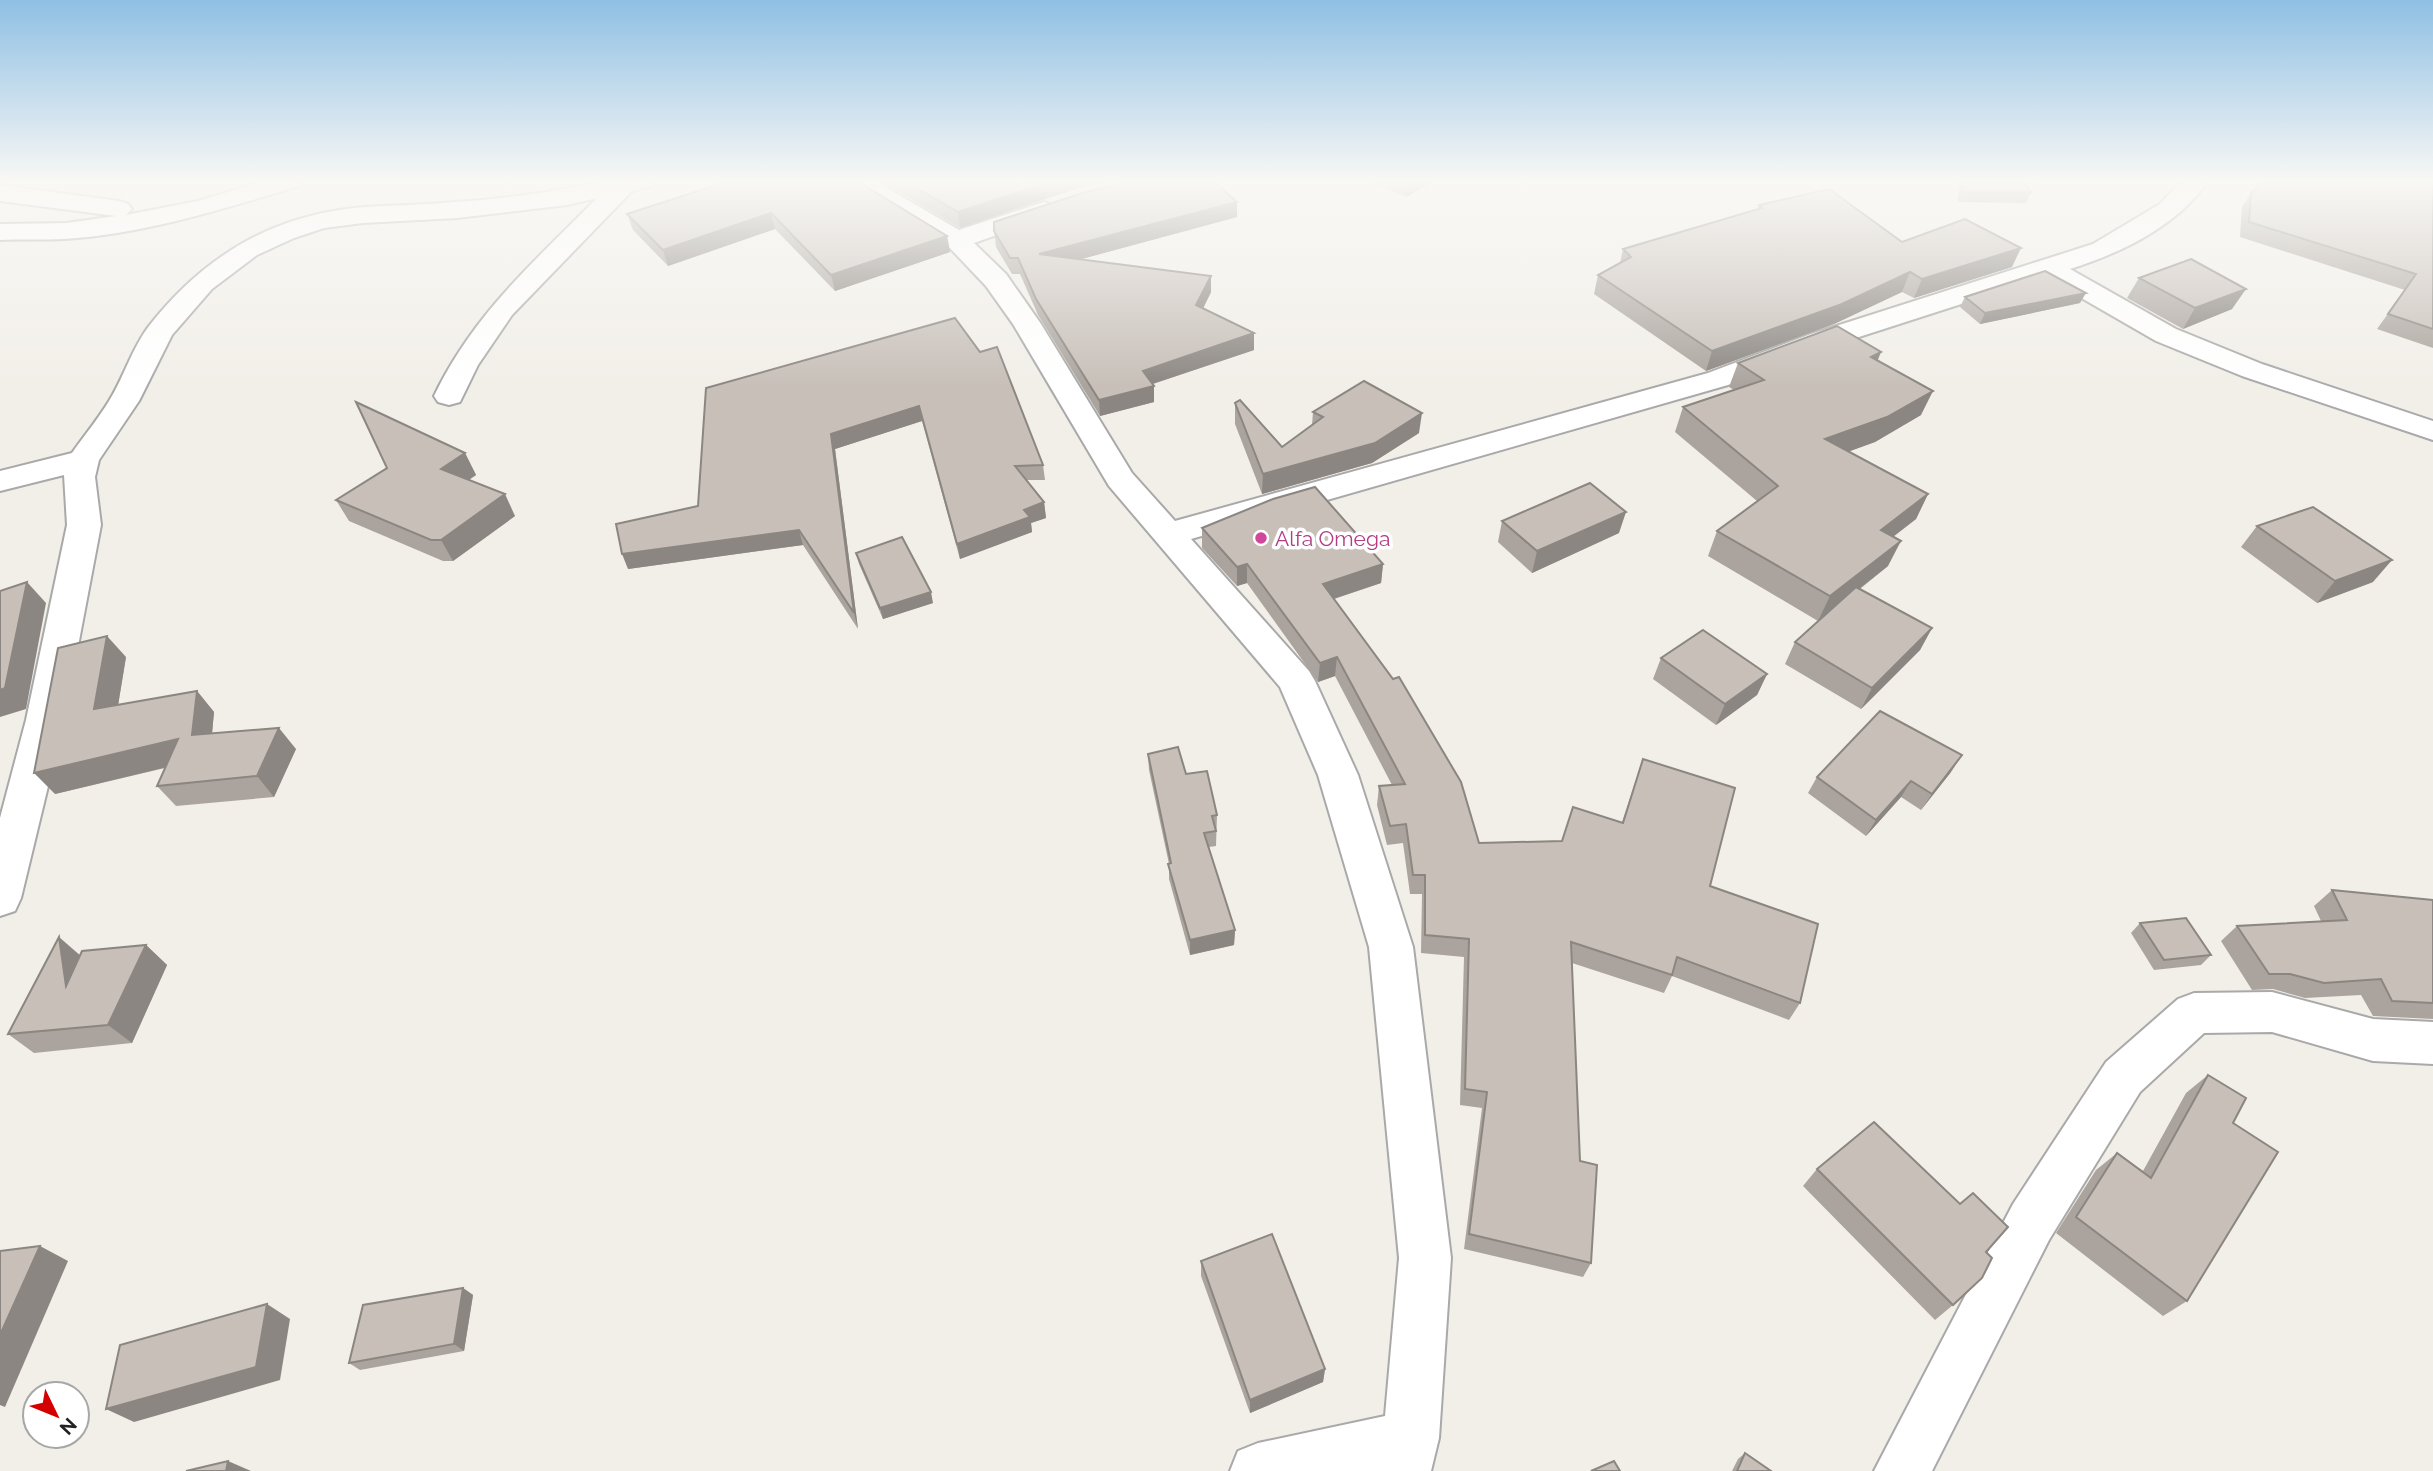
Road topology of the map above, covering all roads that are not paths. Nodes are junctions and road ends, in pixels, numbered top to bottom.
1 (249, 250) edge
2 (560, 250) edge
3 (966, 250) edge
4 (2103, 250) edge
5 (2049, 268) junction
6 (449, 397) dead end
7 (2433, 431) edge
8 (83, 460) junction
9 (0, 481) edge
10 (1168, 534) junction
11 (0, 898) edge
12 (2433, 1044) edge
13 (1414, 1460) edge
14 (1258, 1471) edge
15 (1902, 1471) edge

1 - 8 street
2 - 6 street
3 - 10 street
4 - 5 street
5 - 7 street
5 - 10 street
8 - 9 street
8 - 11 street
10 - 13 street
12 - 15 street
13 - 14 street

